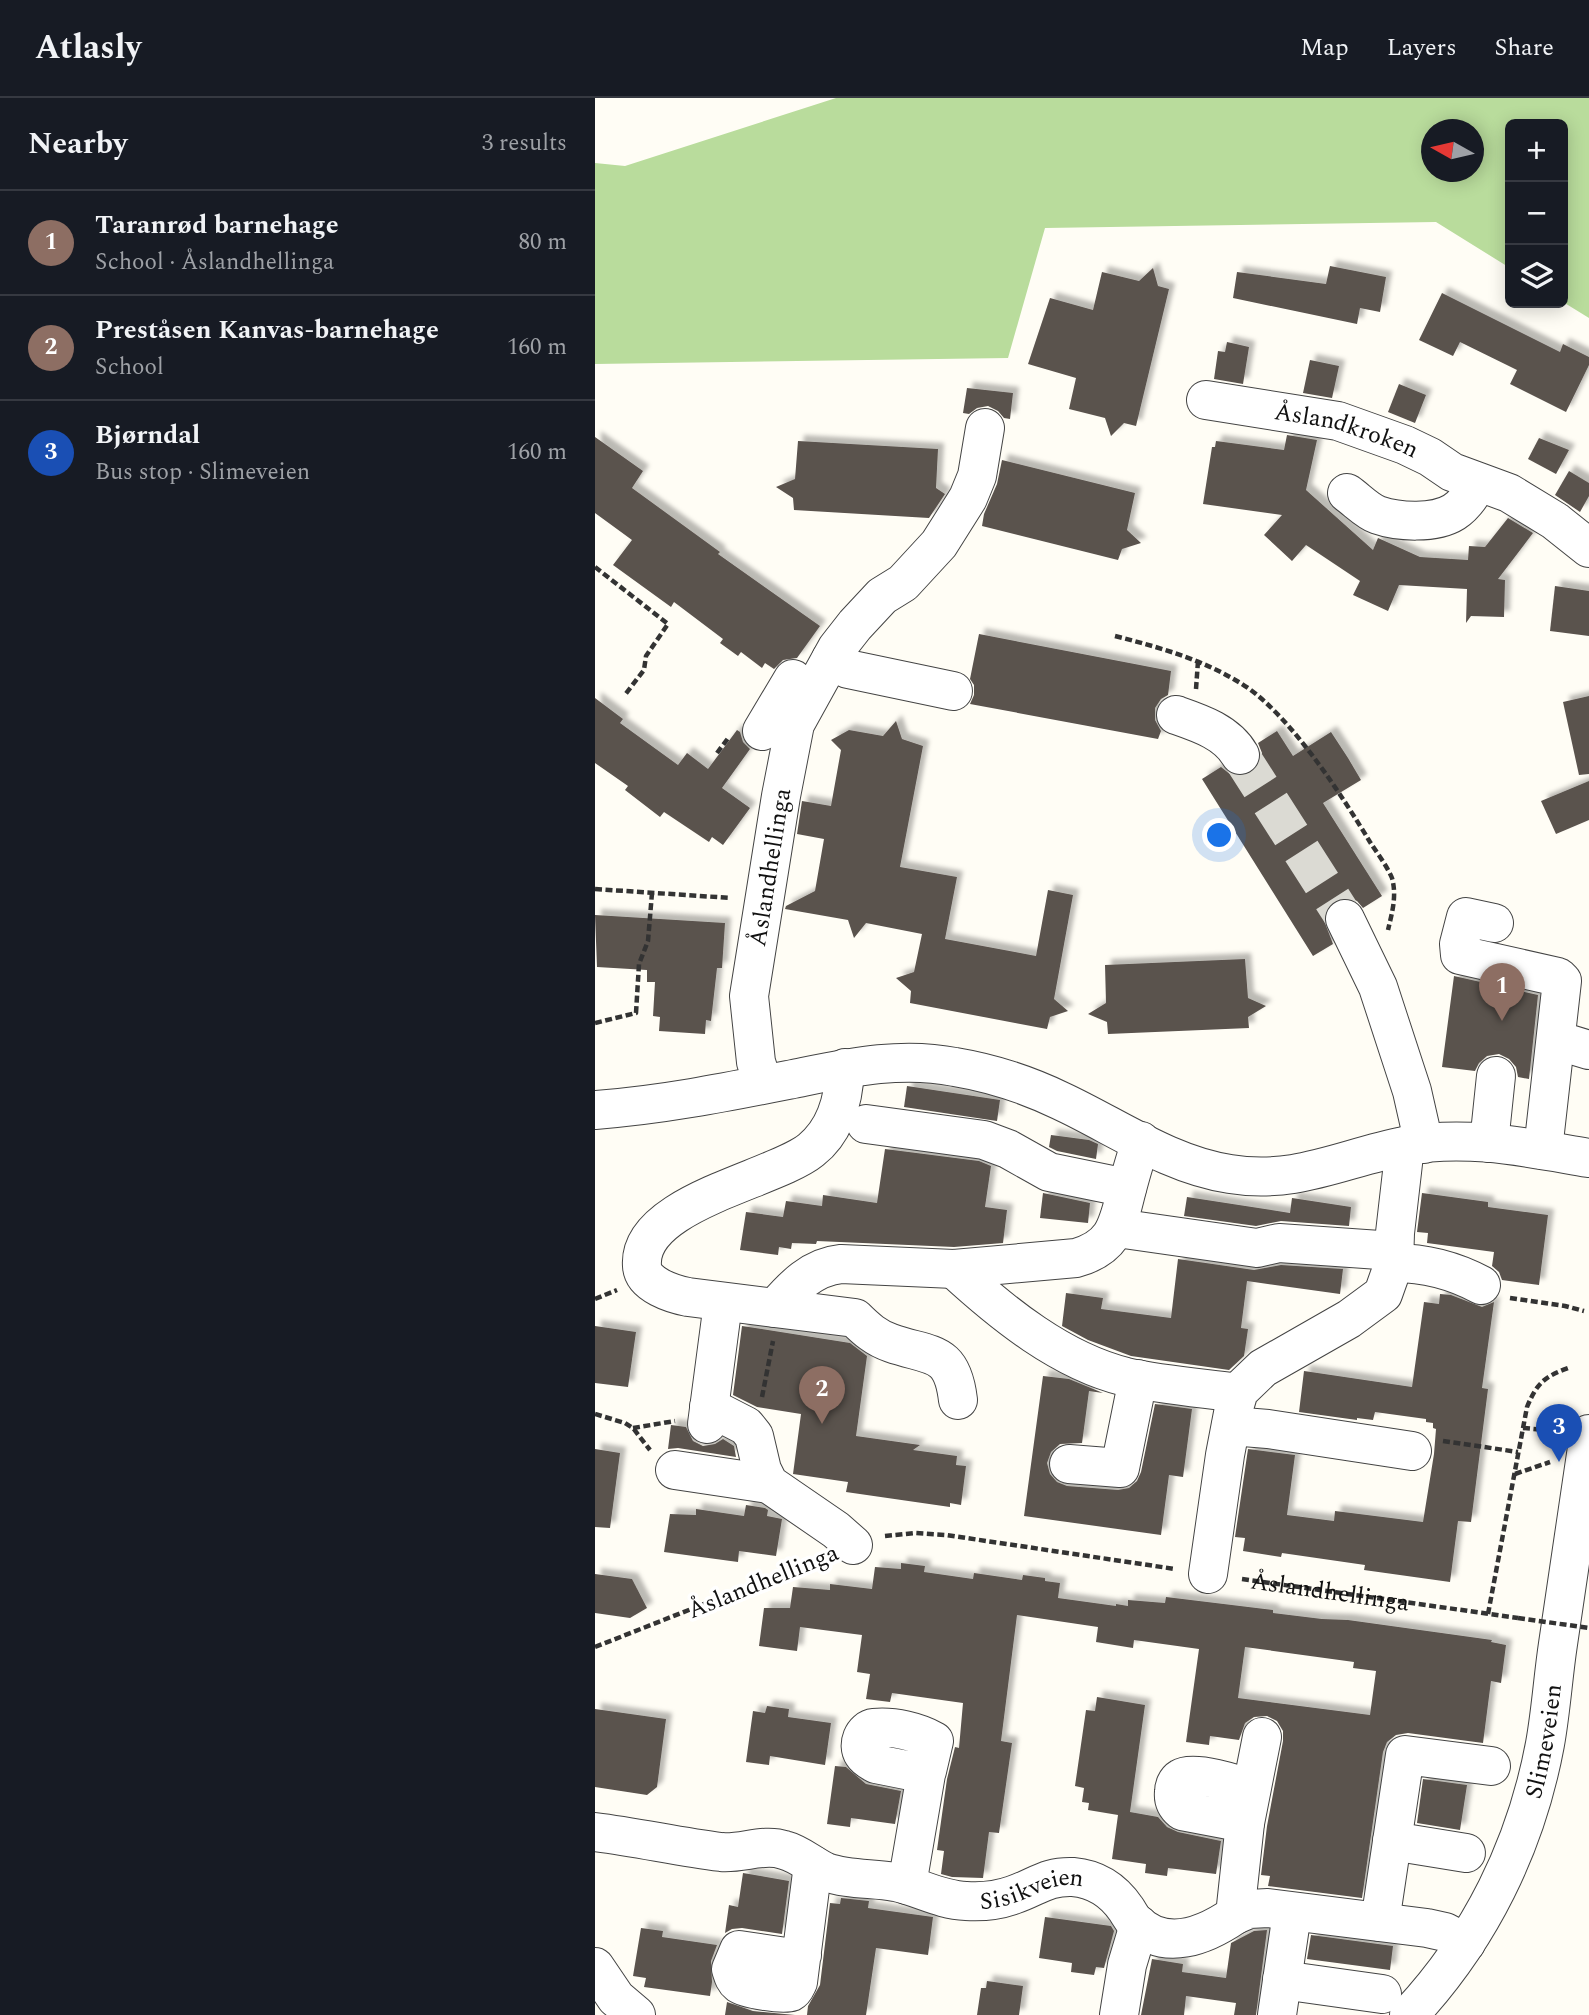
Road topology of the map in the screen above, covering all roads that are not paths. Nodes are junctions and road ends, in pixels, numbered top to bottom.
1 (1206, 400) dead end
2 (985, 428) dead end
3 (1478, 483) junction
4 (1347, 493) dead end
5 (1589, 548) edge
6 (817, 660) junction
7 (953, 691) dead end
8 (1176, 715) dead end
9 (1240, 755) tunnel mouth
10 (1345, 919) tunnel mouth
11 (1494, 923) dead end
12 (1573, 1045) edge
13 (845, 1068) junction
14 (1496, 1076) dead end
15 (763, 1084) junction
16 (595, 1110) edge
17 (866, 1124) dead end
18 (1140, 1141) junction
19 (1489, 1143) junction
20 (1415, 1145) junction
21 (1543, 1150) junction
22 (1589, 1158) edge
23 (1127, 1188) junction
24 (1117, 1228) junction
25 (1394, 1257) junction
26 (954, 1269) junction
27 (1481, 1285) road end
28 (723, 1303) junction
29 (777, 1309) junction
30 (1138, 1379) junction
31 (958, 1400) dead end
32 (1234, 1409) junction
33 (1574, 1433) edge
34 (1412, 1451) road end
35 (1069, 1464) dead end
36 (675, 1470) road end
37 (769, 1484) junction
38 (853, 1545) road end
39 (1208, 1574) road end
40 (1262, 1737) dead end
41 (1491, 1766) dead end
42 (926, 1774) dead end
43 (595, 1832) edge
44 (1392, 1841) junction
45 (1466, 1853) dead end
46 (813, 1865) junction
47 (907, 1885) junction
48 (1292, 1913) junction
49 (1235, 1914) junction
50 (1380, 1922) junction
51 (1139, 1925) junction
52 (1466, 1943) junction
53 (802, 1955) dead end
54 (595, 1967) edge
55 (1279, 1998) edge
56 (1416, 2006) edge
57 (636, 2015) edge
58 (1119, 2015) edge

1 - 3 street, Åslandkroken
2 - 6 street, Åslandhellinga
3 - 4 street
3 - 5 street, Åslandkroken
6 - 7 street
6 - 15 street, Åslandhellinga
8 - 9 street
10 - 20 street
11 - 12 street
12 - 21 street
13 - 15 street
13 - 18 street
13 - 28 street
14 - 19 street
15 - 16 street
17 - 23 street
18 - 20 street
18 - 23 street
19 - 20 street
19 - 21 street
20 - 25 street
21 - 22 street
23 - 24 street
24 - 25 street
24 - 26 street
25 - 27 street
25 - 32 street
26 - 29 street
26 - 30 street
28 - 29 street
28 - 37 street
29 - 31 street
30 - 32 street
30 - 35 street
32 - 34 street
32 - 39 street
33 - 52 street, Slimeveien
36 - 37 street
37 - 38 street, Åslandhellinga
40 - 49 street
41 - 44 street
42 - 47 street
43 - 46 street, Sisikveien
44 - 45 street
44 - 50 street
46 - 47 street, Sisikveien
46 - 53 street
47 - 51 street, Sisikveien
48 - 49 street, Sisikveien
48 - 50 street, Sisikveien
48 - 55 street
49 - 51 street, Sisikveien
50 - 52 street, Sisikveien
51 - 58 street
52 - 56 street, Slimeveien
54 - 57 street
55 - 56 street

